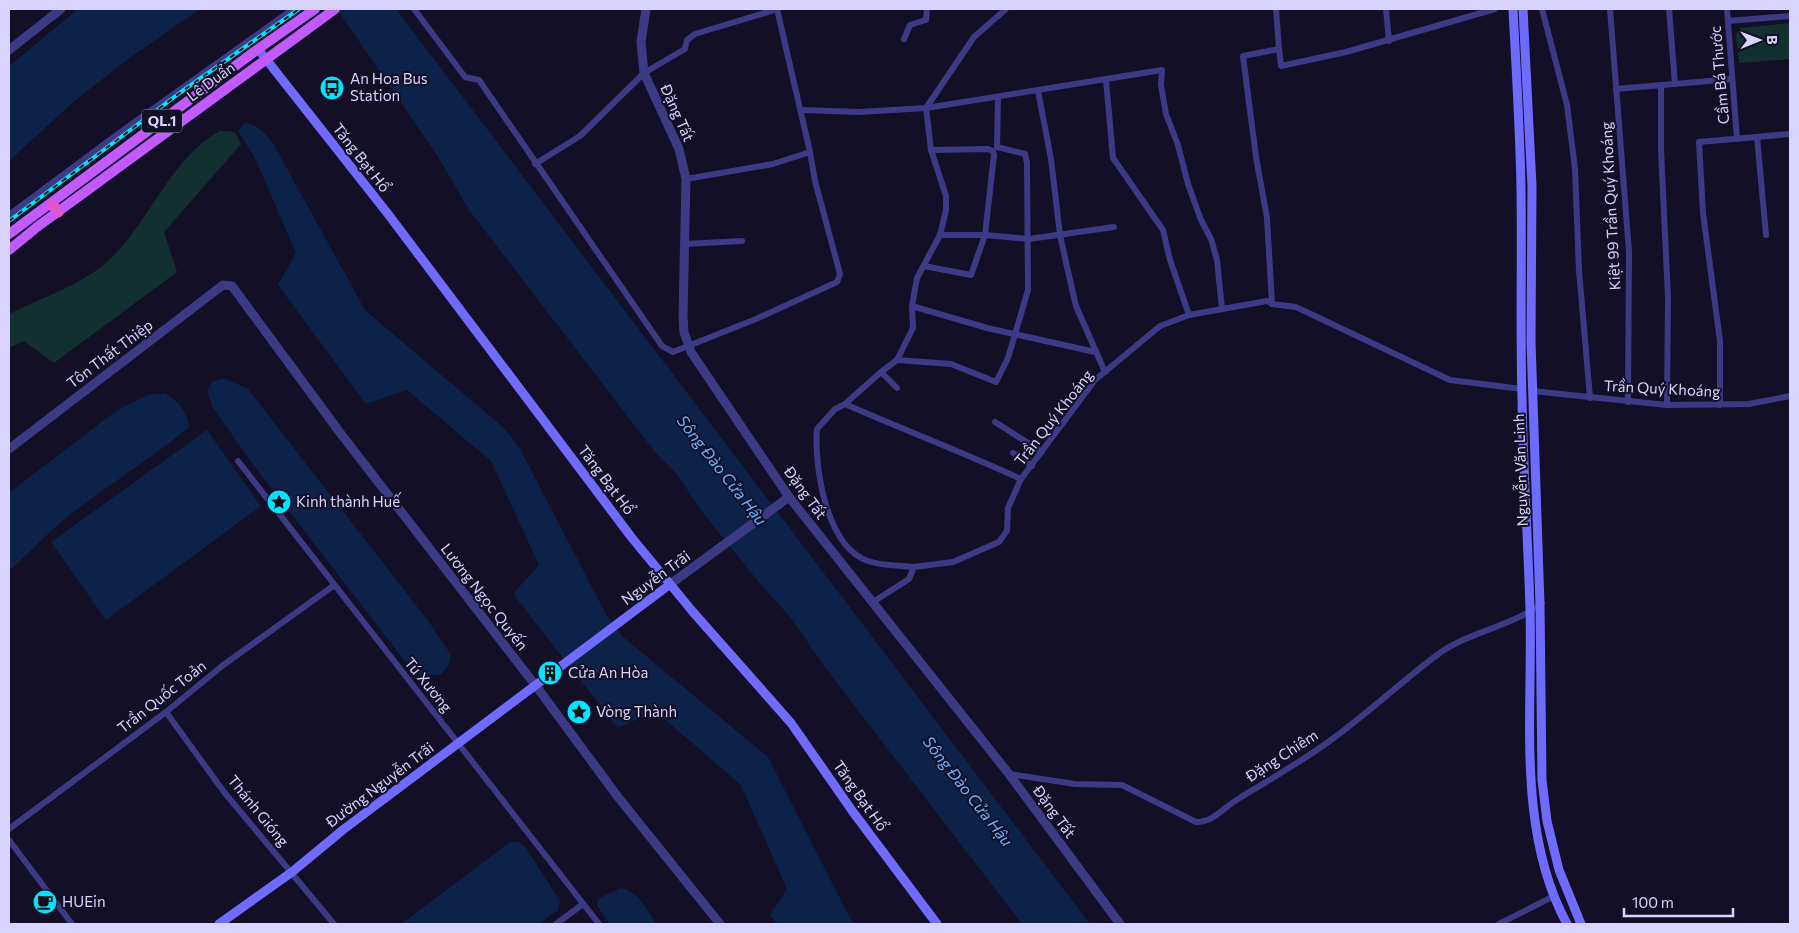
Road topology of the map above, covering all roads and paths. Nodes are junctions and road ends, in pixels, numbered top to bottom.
1 (61, 9) edge
2 (293, 9) edge
3 (315, 9) edge
4 (414, 9) edge
5 (646, 9) edge
6 (777, 9) edge
7 (927, 9) edge
8 (1006, 9) edge
9 (1276, 9) edge
10 (1386, 9) edge
11 (1495, 9) edge
12 (1513, 9) edge
13 (1523, 9) edge
14 (1542, 9) edge
15 (1610, 9) edge
16 (1668, 9) edge
17 (1727, 9) edge
18 (331, 12) edge
19 (1790, 16) edge
20 (1728, 21) junction
21 (904, 39) dead end
22 (1389, 40) junction
23 (258, 49) junction
24 (1279, 49) junction
25 (9, 50) edge
26 (267, 60) junction
27 (644, 73) junction
28 (1732, 79) junction
29 (1106, 80) junction
30 (1675, 84) junction
31 (1661, 85) junction
32 (1616, 89) junction
33 (1038, 91) junction
34 (998, 97) junction
35 (926, 108) junction
36 (800, 110) junction
37 (1790, 134) edge
38 (1757, 137) junction
39 (1737, 139) junction
40 (998, 148) junction
41 (931, 150) junction
42 (810, 152) junction
43 (994, 155) junction
44 (535, 164) junction
45 (686, 179) junction
46 (1532, 186) junction
47 (1521, 187) junction
48 (55, 208) junction
49 (9, 215) edge
50 (1114, 227) dead end
51 (9, 234) edge
52 (985, 235) junction
53 (1060, 235) junction
54 (1766, 235) dead end
55 (940, 236) junction
56 (1029, 239) junction
57 (742, 241) dead end
58 (684, 244) junction
59 (9, 250) edge
60 (924, 266) junction
61 (230, 284) joint
62 (1272, 304) junction
63 (912, 306) junction
64 (1222, 309) junction
65 (1189, 315) junction
66 (1014, 334) junction
67 (688, 345) junction
68 (1095, 352) junction
69 (897, 360) junction
70 (881, 372) junction
71 (1105, 372) junction
72 (897, 388) dead end
73 (1522, 389) junction
74 (1532, 391) junction
75 (1790, 396) edge
76 (1590, 398) junction
77 (1628, 402) junction
78 (845, 404) junction
79 (1667, 405) junction
80 (1720, 405) junction
81 (995, 422) dead end
82 (9, 449) edge
83 (1013, 452) dead end
84 (1042, 452) junction
85 (238, 461) dead end
86 (1032, 466) junction
87 (1021, 479) junction
88 (789, 497) junction
89 (914, 567) junction
90 (669, 585) junction
91 (333, 586) junction
92 (873, 602) junction
93 (1542, 603) junction
94 (1530, 613) junction
95 (557, 669) joint
96 (536, 686) junction
97 (166, 712) junction
98 (458, 744) junction
99 (1010, 774) junction
100 (1547, 821) junction
101 (1536, 824) junction
102 (9, 829) edge
103 (9, 840) edge
104 (292, 872) junction
105 (1554, 896) junction
106 (583, 904) junction
107 (1513, 921) edge
108 (72, 924) edge
109 (219, 924) edge
110 (334, 924) edge
111 (556, 924) edge
112 (599, 924) edge
113 (720, 924) edge
114 (937, 924) edge
115 (1120, 924) edge
116 (1499, 924) edge
117 (1567, 924) edge
118 (1581, 924) edge

1 - 25 street
2 - 49 street
3 - 23 main road, Lê Duẩn / QL.1
4 - 44 street
5 - 27 street, Đặng Tất
6 - 27 street
6 - 36 street
7 - 21 street
8 - 35 street
9 - 24 street
10 - 22 street
11 - 22 street
12 - 47 main road, Nguyễn Văn Linh
13 - 46 main road, Nguyễn Văn Linh
14 - 76 street
15 - 32 street, Kiệt 99 Trần Quý Khoáng
16 - 30 street
17 - 20 street, Cầm Bá Thước
18 - 26 main road, Lê Duẩn / QL.1
19 - 20 street
20 - 28 street, Cầm Bá Thước
22 - 24 street
23 - 26 main road, Tăng Bạt Hổ
23 - 48 main road, Lê Duẩn / QL.1
24 - 62 street
26 - 48 main road, Lê Duẩn / QL.1
26 - 90 main road, Tăng Bạt Hổ
27 - 44 street
27 - 45 street, Đặng Tất
28 - 30 street
28 - 39 street, Cầm Bá Thước
29 - 33 street
29 - 64 street
29 - 65 street
30 - 31 street
31 - 32 street
31 - 79 street
32 - 77 street, Kiệt 99 Trần Quý Khoáng
33 - 34 street
33 - 53 street
34 - 35 street
34 - 40 street
35 - 36 street
35 - 41 street
36 - 42 street
37 - 38 street
38 - 39 street
38 - 54 street
39 - 80 street
40 - 43 street
40 - 56 street
41 - 43 street
41 - 55 street
42 - 45 street
42 - 67 street
43 - 52 street
44 - 67 street
45 - 58 street, Đặng Tất
46 - 47 main road
46 - 74 main road, Nguyễn Văn Linh
47 - 73 main road, Nguyễn Văn Linh
48 - 51 main road, Lê Duẩn / QL.1
48 - 59 main road, Lê Duẩn / QL.1
50 - 53 street
52 - 55 street
52 - 56 street
52 - 60 street
53 - 56 street
53 - 68 street
55 - 60 street
56 - 66 street
57 - 58 street
58 - 67 street, Đặng Tất
60 - 63 street
61 - 82 street, Tôn Thất Thiệp
61 - 96 street, Lương Ngọc Quyến
62 - 64 street, Trần Quý Khoáng
62 - 73 street, Trần Quý Khoáng
63 - 66 street
63 - 69 street
64 - 65 street, Trần Quý Khoáng
65 - 71 street, Trần Quý Khoáng
66 - 68 street
66 - 69 street
67 - 88 street, Đặng Tất
68 - 71 street
69 - 70 street, Trần Quý Khoáng
70 - 72 street
70 - 78 street, Trần Quý Khoáng
71 - 84 street, Trần Quý Khoáng
73 - 74 main road
73 - 94 main road, Nguyễn Văn Linh
74 - 76 street, Trần Quý Khoáng
74 - 93 main road, Nguyễn Văn Linh
75 - 80 street, Trần Quý Khoáng
76 - 77 street, Trần Quý Khoáng
77 - 79 street, Trần Quý Khoáng
78 - 87 street
78 - 89 street, Trần Quý Khoáng
79 - 80 street, Trần Quý Khoáng
81 - 84 street
83 - 86 street
84 - 86 street, Trần Quý Khoáng
85 - 91 street, Tú Xương
86 - 87 street, Trần Quý Khoáng
87 - 89 street, Trần Quý Khoáng
88 - 90 street, Nguyễn Trãi
88 - 92 street, Đặng Tất
89 - 92 street
90 - 95 main road, Nguyễn Trãi
90 - 114 main road, Tăng Bạt Hổ
91 - 97 street, Trần Quốc Toản
91 - 98 street, Tú Xương
92 - 99 street, Đặng Tất
93 - 94 street, Đặng Chiêm
93 - 100 main road, Nguyễn Văn Linh
94 - 99 street, Đặng Chiêm
94 - 101 main road, Nguyễn Văn Linh
95 - 96 main road, Đường Nguyễn Trãi
96 - 98 main road, Đường Nguyễn Trãi
96 - 113 street, Lương Ngọc Quyến
97 - 102 street, Trần Quốc Toản
97 - 104 street, Thánh Gióng
98 - 104 main road, Đường Nguyễn Trãi
98 - 106 street, Tú Xương
99 - 115 street, Đặng Tất
100 - 101 main road
100 - 118 main road, Nguyễn Văn Linh
101 - 105 main road, Nguyễn Văn Linh
103 - 108 street
104 - 109 main road, Đường Nguyễn Trãi
104 - 110 street, Thánh Gióng
105 - 107 street
105 - 117 main road, Nguyễn Văn Linh
106 - 111 street
106 - 112 street, Tú Xương
107 - 116 street

